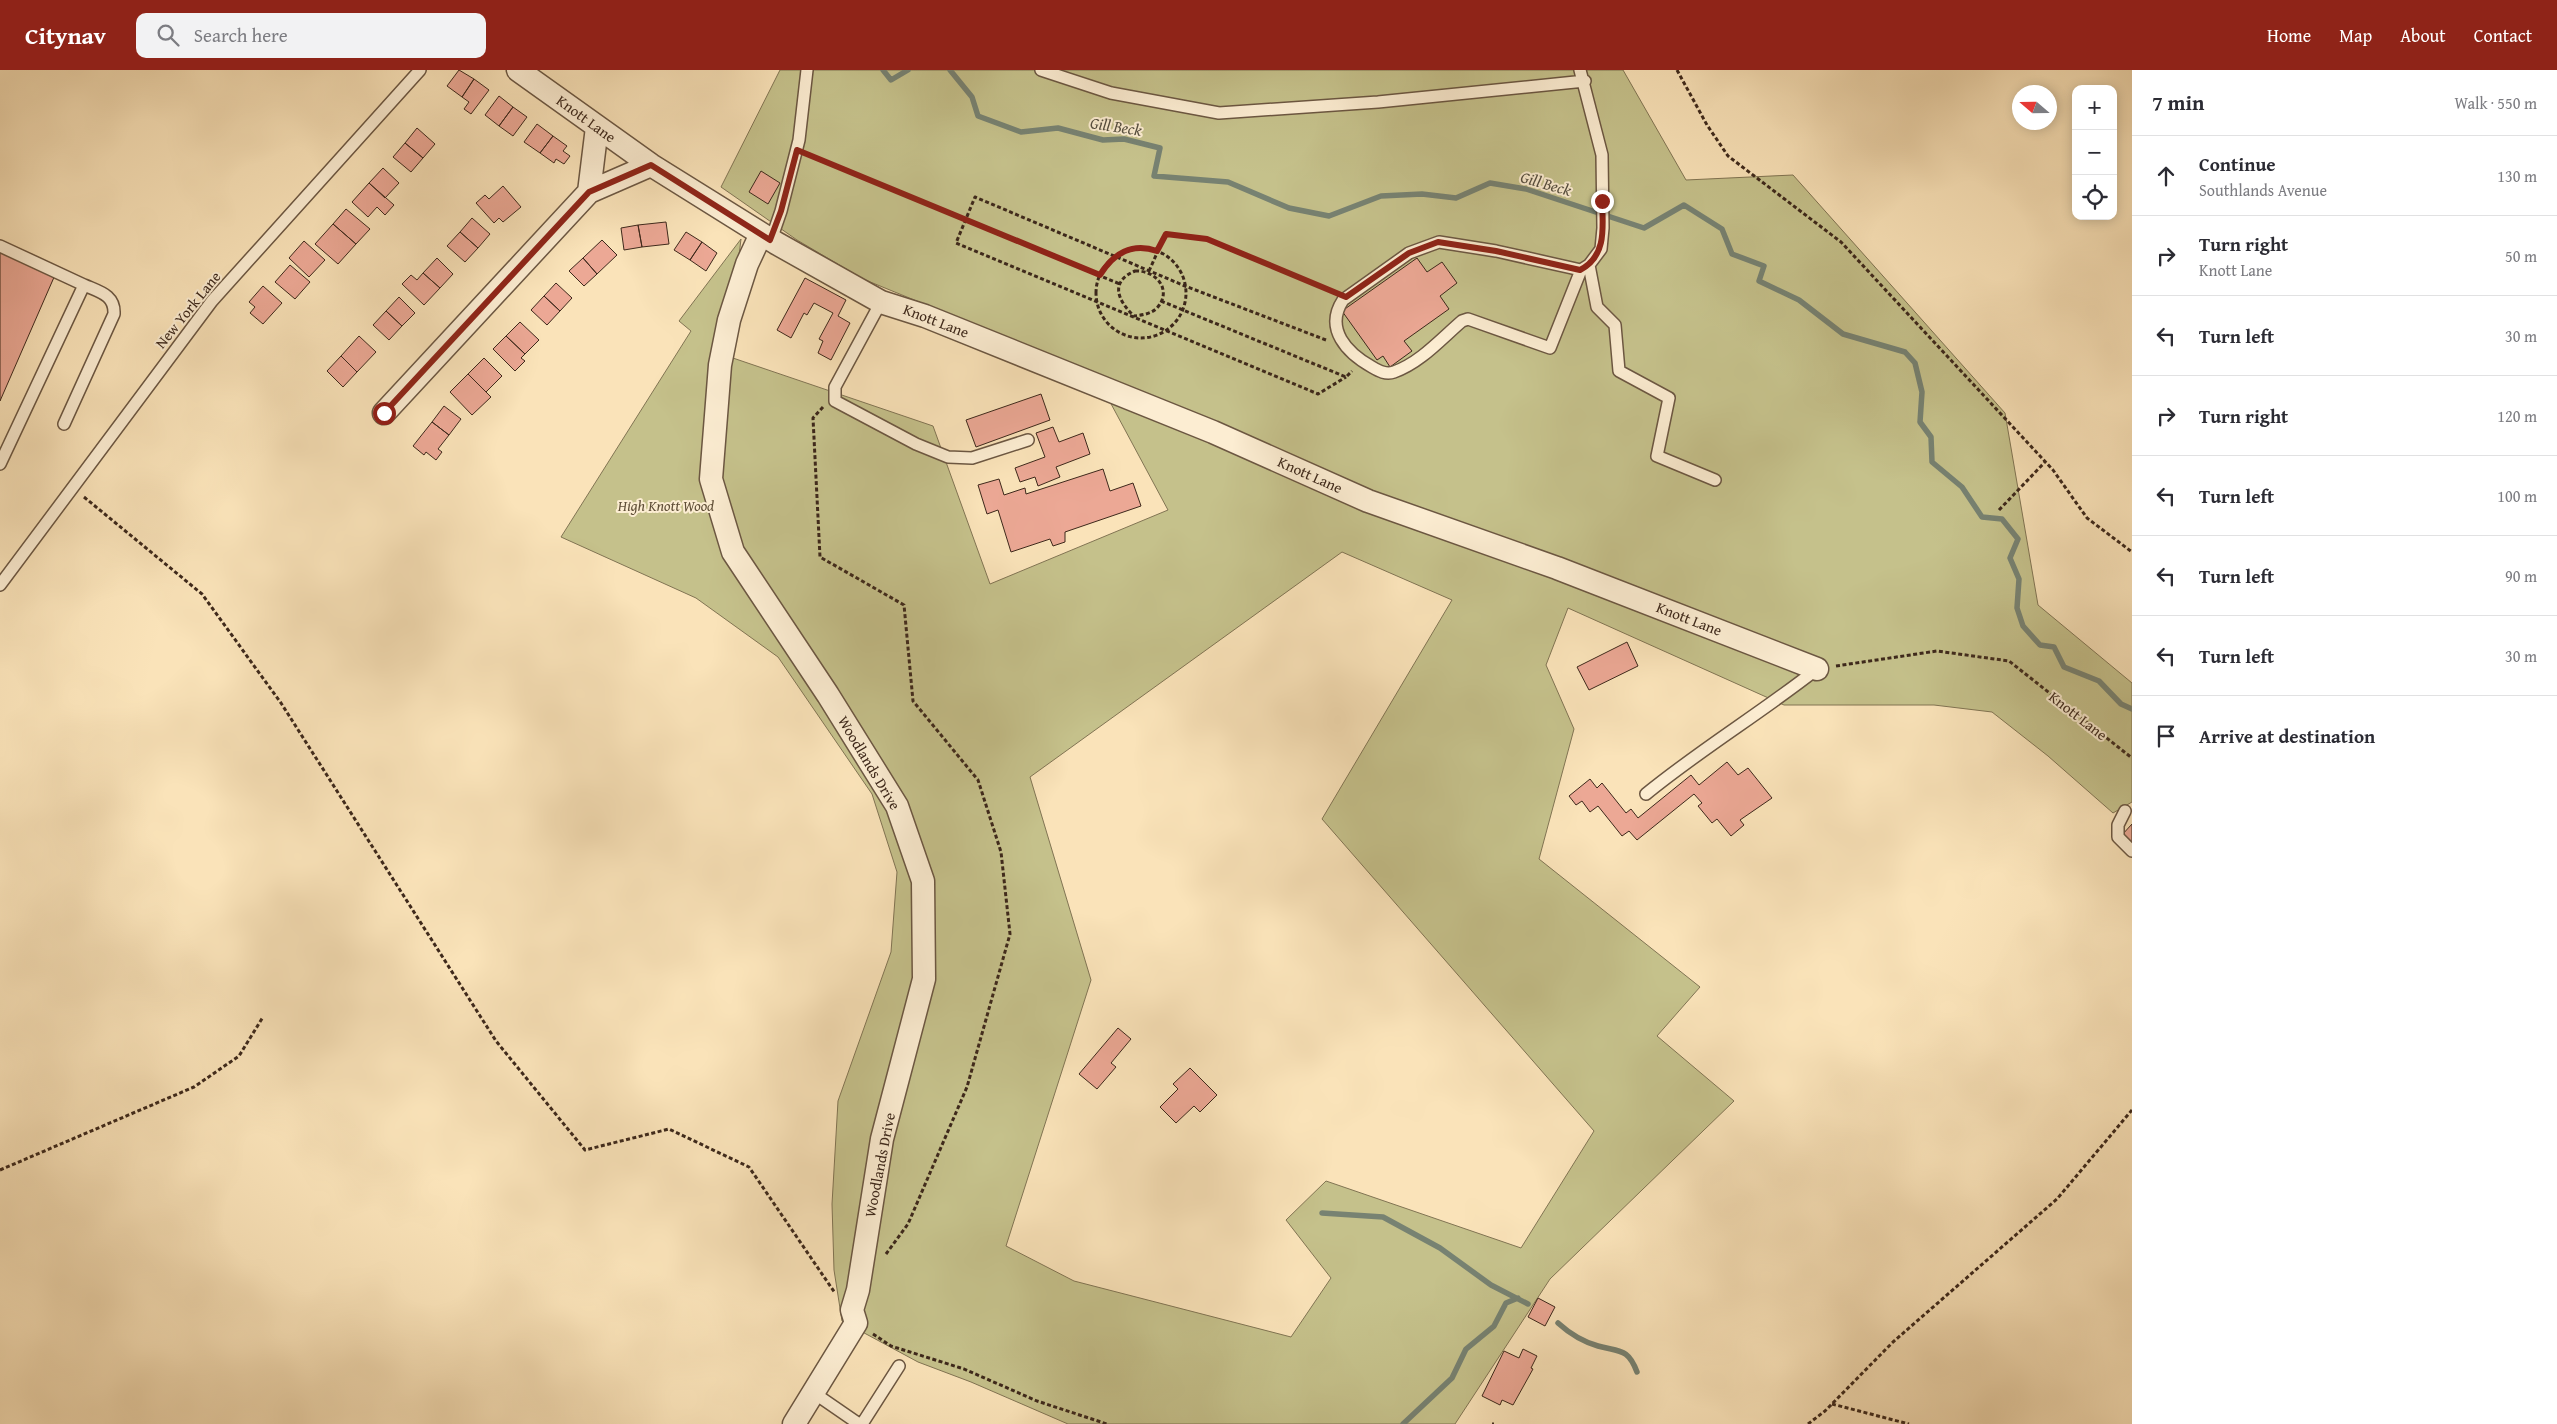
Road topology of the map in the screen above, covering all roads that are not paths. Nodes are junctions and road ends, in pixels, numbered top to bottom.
1 (420, 70) edge
2 (518, 70) edge
3 (807, 70) edge
4 (1041, 70) edge
5 (1580, 70) edge
6 (1585, 81) junction
7 (597, 126) junction
8 (651, 165) junction
9 (589, 192) junction
10 (766, 237) junction
11 (0, 246) edge
12 (1585, 268) junction
13 (84, 285) junction
14 (881, 302) junction
15 (384, 413) dead end
16 (64, 424) dead end
17 (1028, 440) dead end
18 (0, 464) edge
19 (1715, 480) dead end
20 (0, 584) edge
21 (1817, 669) joint
22 (1646, 794) dead end
23 (2125, 811) dead end
24 (2132, 851) edge
25 (899, 1366) dead end
26 (814, 1392) junction
27 (794, 1424) edge
28 (860, 1424) edge

1 - 20 lane, New York Lane
2 - 7 street, Knott Lane
3 - 10 lane
4 - 6 lane
5 - 6 lane
6 - 12 lane
7 - 8 street, Knott Lane
7 - 9 street
8 - 9 street
8 - 10 street, Knott Lane
9 - 15 street
10 - 14 street, Knott Lane
10 - 26 street, Woodlands Drive
11 - 13 lane
12 - 12 lane
12 - 19 lane
13 - 16 lane
13 - 18 lane
14 - 17 lane
14 - 21 street, Knott Lane
21 - 22 lane
23 - 24 lane
25 - 28 lane
26 - 27 street
26 - 28 lane

